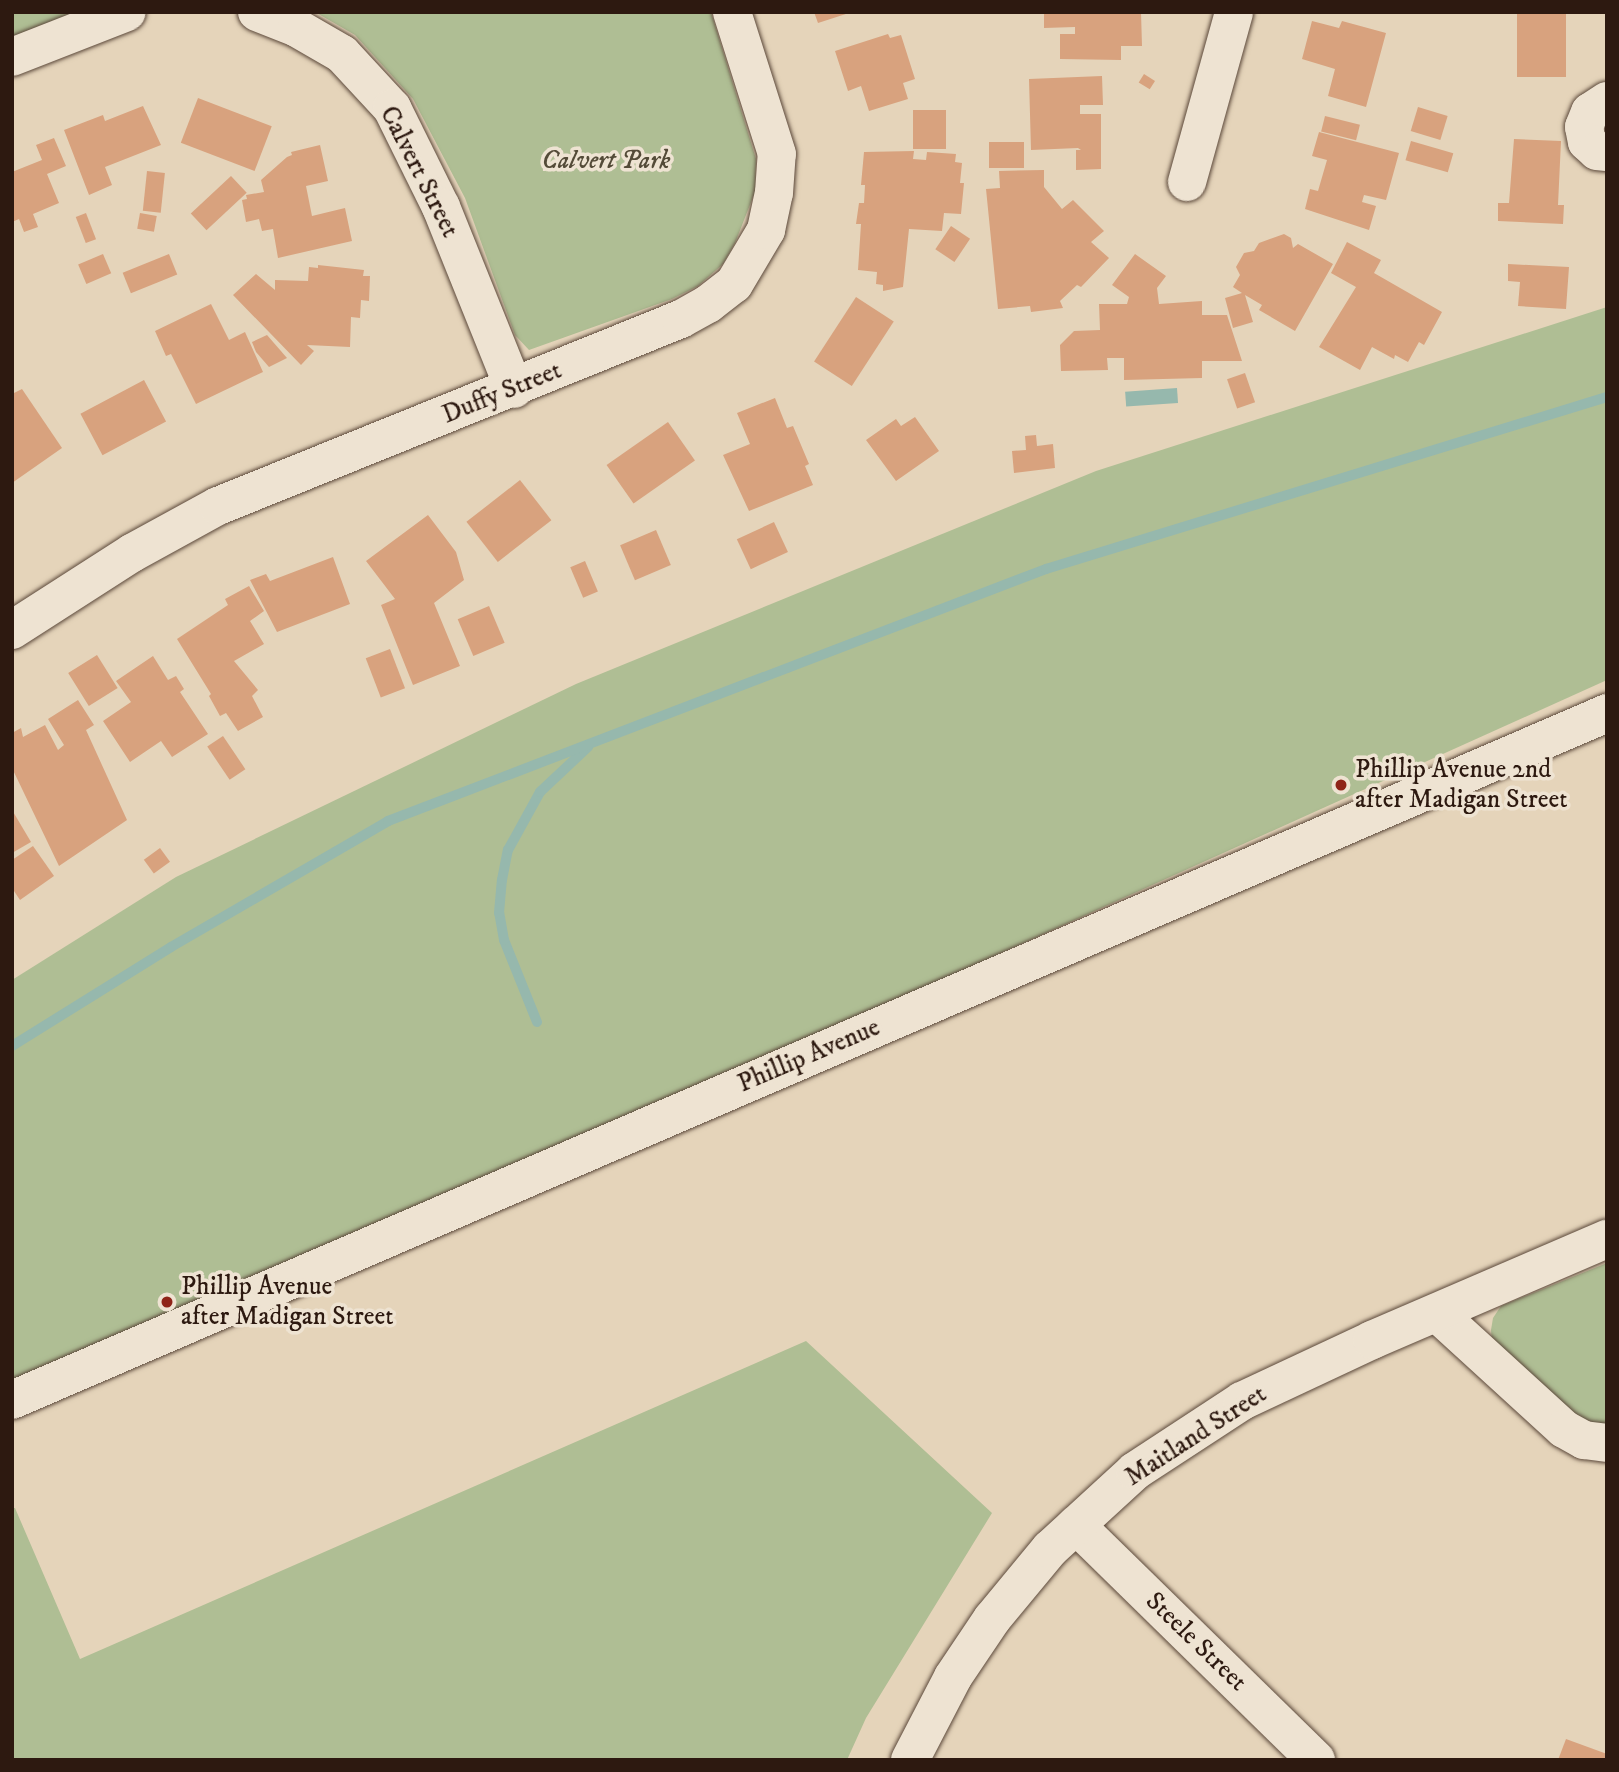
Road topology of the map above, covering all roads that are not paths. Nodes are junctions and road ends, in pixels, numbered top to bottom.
1 (127, 12) edge
2 (257, 12) edge
3 (732, 12) edge
4 (1234, 12) edge
5 (12, 57) edge
6 (1607, 101) edge
7 (1607, 152) edge
8 (1187, 182) dead end
9 (514, 388) junction
10 (12, 629) edge
11 (1607, 713) edge
12 (1607, 1239) edge
13 (1437, 1313) junction
14 (12, 1400) edge
15 (1607, 1443) edge
16 (1076, 1525) junction
17 (910, 1760) edge
18 (1316, 1760) edge

1 - 5 street
2 - 9 street, Calvert Street
3 - 9 street, Duffy Street
4 - 8 street
6 - 7 street
9 - 10 street, Duffy Street
11 - 14 street, Phillip Avenue
12 - 13 street, Maitland Street
13 - 15 street
13 - 16 street, Maitland Street
16 - 17 street, Maitland Street
16 - 18 street, Steele Street

